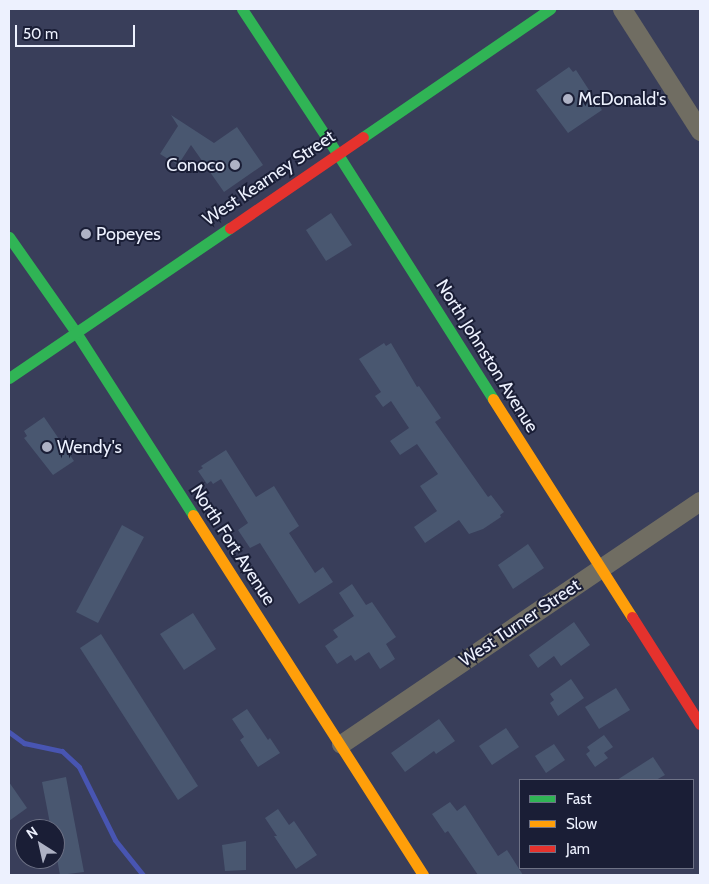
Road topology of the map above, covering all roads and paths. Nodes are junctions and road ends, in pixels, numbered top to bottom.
1 (242, 9) edge
2 (550, 9) edge
3 (622, 9) edge
4 (700, 131) edge
5 (338, 153) junction
6 (9, 237) edge
7 (75, 331) junction
8 (9, 378) edge
9 (700, 501) edge
10 (601, 568) junction
11 (700, 724) edge
12 (340, 744) junction
13 (423, 875) edge

1 - 5 street, North Johnston Avenue
2 - 5 street, West Kearney Street
3 - 4 street
5 - 7 street, West Kearney Street
5 - 10 street, North Johnston Avenue
6 - 7 street, North Fort Avenue
7 - 8 street, West Kearney Street
7 - 12 street, North Fort Avenue
9 - 10 street, West Turner Street
10 - 11 street, North Johnston Avenue
10 - 12 street, West Turner Street
12 - 13 street, North Fort Avenue

